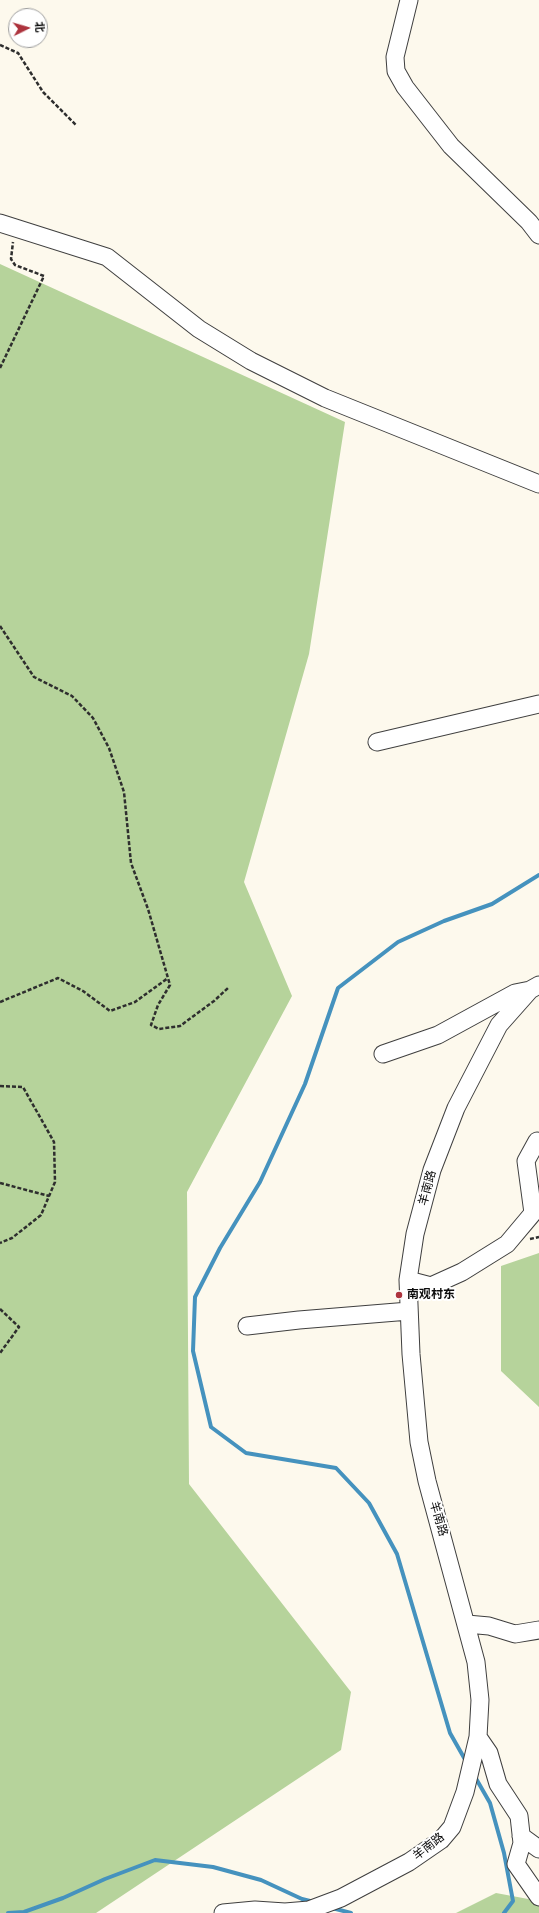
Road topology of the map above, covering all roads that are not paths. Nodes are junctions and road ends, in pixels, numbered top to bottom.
1 (409, 0) edge
2 (7, 225) edge
3 (539, 235) edge
4 (539, 484) edge
5 (539, 704) edge
6 (377, 742) dead end
7 (535, 988) edge
8 (383, 1054) dead end
9 (537, 1141) dead end
10 (408, 1280) junction
11 (409, 1311) junction
12 (247, 1326) dead end
13 (467, 1624) junction
14 (539, 1630) edge
15 (477, 1740) junction
16 (521, 1836) junction
17 (539, 1850) edge
18 (539, 1897) edge
19 (223, 1913) edge

1 - 3 street
2 - 4 street
5 - 6 street
7 - 8 street
7 - 10 street, 羊南路
9 - 10 street
10 - 11 street, 羊南路
11 - 12 street
11 - 13 street, 羊南路
13 - 14 street
13 - 15 street, 羊南路
15 - 16 street
15 - 19 street, 羊南路
16 - 17 street
16 - 18 street

